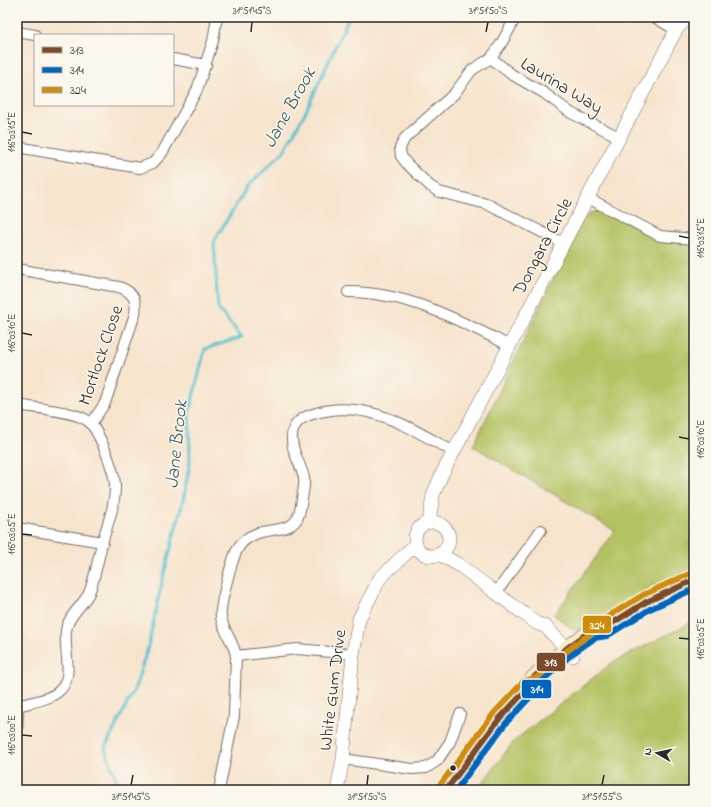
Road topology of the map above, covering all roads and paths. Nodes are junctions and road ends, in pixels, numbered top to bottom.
1 (217, 17) edge
2 (516, 17) edge
3 (654, 17) edge
4 (687, 17) edge
5 (676, 30) junction
6 (17, 32) edge
7 (34, 35) edge
8 (491, 58) junction
9 (174, 59) edge
10 (206, 65) junction
11 (619, 137) junction
12 (17, 147) edge
13 (588, 198) junction
14 (694, 239) edge
15 (564, 243) junction
16 (17, 269) edge
17 (348, 292) dead end
18 (510, 346) junction
19 (17, 405) edge
20 (91, 424) junction
21 (454, 452) junction
22 (435, 523) junction
23 (17, 528) edge
24 (542, 530) dead end
25 (103, 542) junction
26 (419, 548) junction
27 (443, 552) junction
28 (694, 580) edge
29 (496, 593) junction
30 (353, 654) junction
31 (567, 655) junction
32 (236, 656) junction
33 (17, 705) edge
34 (460, 714) dead end
35 (17, 733) edge
36 (343, 758) junction
37 (219, 790) edge
38 (337, 790) edge
39 (446, 790) edge

1 - 10 street
2 - 8 street
3 - 5 street
4 - 5 street, Dongara Circle
5 - 11 street, Dongara Circle
6 - 7 street
8 - 11 street, Laurina Way
8 - 15 street
9 - 10 street
10 - 12 street
11 - 13 street, Dongara Circle
13 - 14 street
13 - 15 street, Dongara Circle
15 - 18 street, Dongara Circle
16 - 20 street, Mortlock Close
17 - 18 street
18 - 21 street, Dongara Circle
19 - 20 street
20 - 25 street
21 - 22 street, Dongara Circle
21 - 32 street
22 - 26 street
22 - 27 street
23 - 25 street
24 - 29 street
25 - 33 street
26 - 27 street
26 - 30 street, White Gum Drive
27 - 29 street
28 - 31 main road
29 - 31 street
30 - 32 street
30 - 36 street, White Gum Drive
31 - 39 main road
32 - 37 street
33 - 35 street
34 - 36 street
36 - 38 street, White Gum Drive

